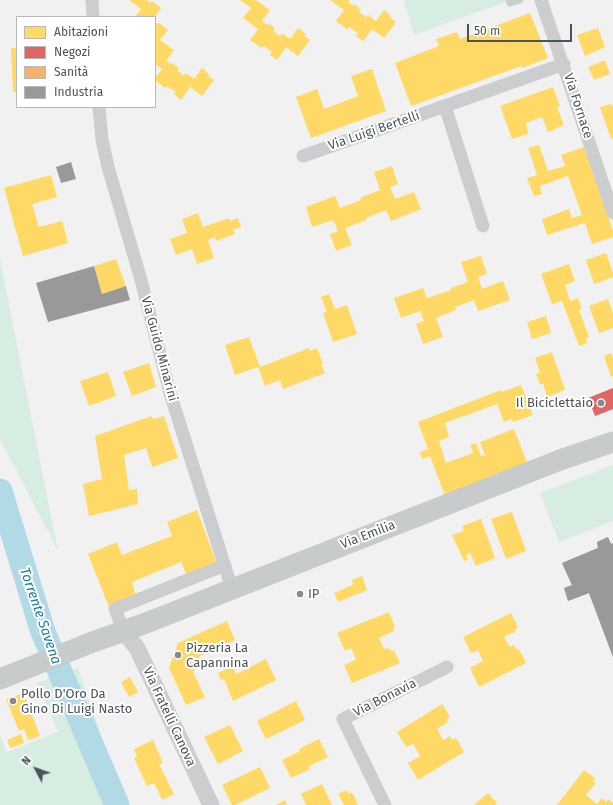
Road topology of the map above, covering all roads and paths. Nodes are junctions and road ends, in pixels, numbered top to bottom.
1 (92, 0) edge
2 (509, 0) edge
3 (520, 0) edge
4 (541, 0) edge
5 (93, 16) edge
6 (564, 64) junction
7 (445, 106) junction
8 (98, 108) edge
9 (303, 156) dead end
10 (613, 211) edge
11 (483, 226) dead end
12 (613, 442) edge
13 (225, 565) junction
14 (232, 589) junction
15 (124, 632) junction
16 (447, 667) dead end
17 (0, 679) edge
18 (210, 805) edge
19 (385, 805) edge

1 - 5 street
2 - 3 lane
4 - 6 street, Via Fornace
6 - 7 street, Via Luigi Bertelli
6 - 10 street, Via Fornace
7 - 9 street, Via Luigi Bertelli
7 - 11 street
8 - 13 street, Via Guido Minarini
12 - 14 main road, Via Emilia
13 - 14 street, Via Guido Minarini
13 - 15 street
14 - 15 main road, Via Emilia
15 - 17 main road, Via Emilia
15 - 18 street, Via Fratelli Canova
16 - 19 street, Via Bonavia

